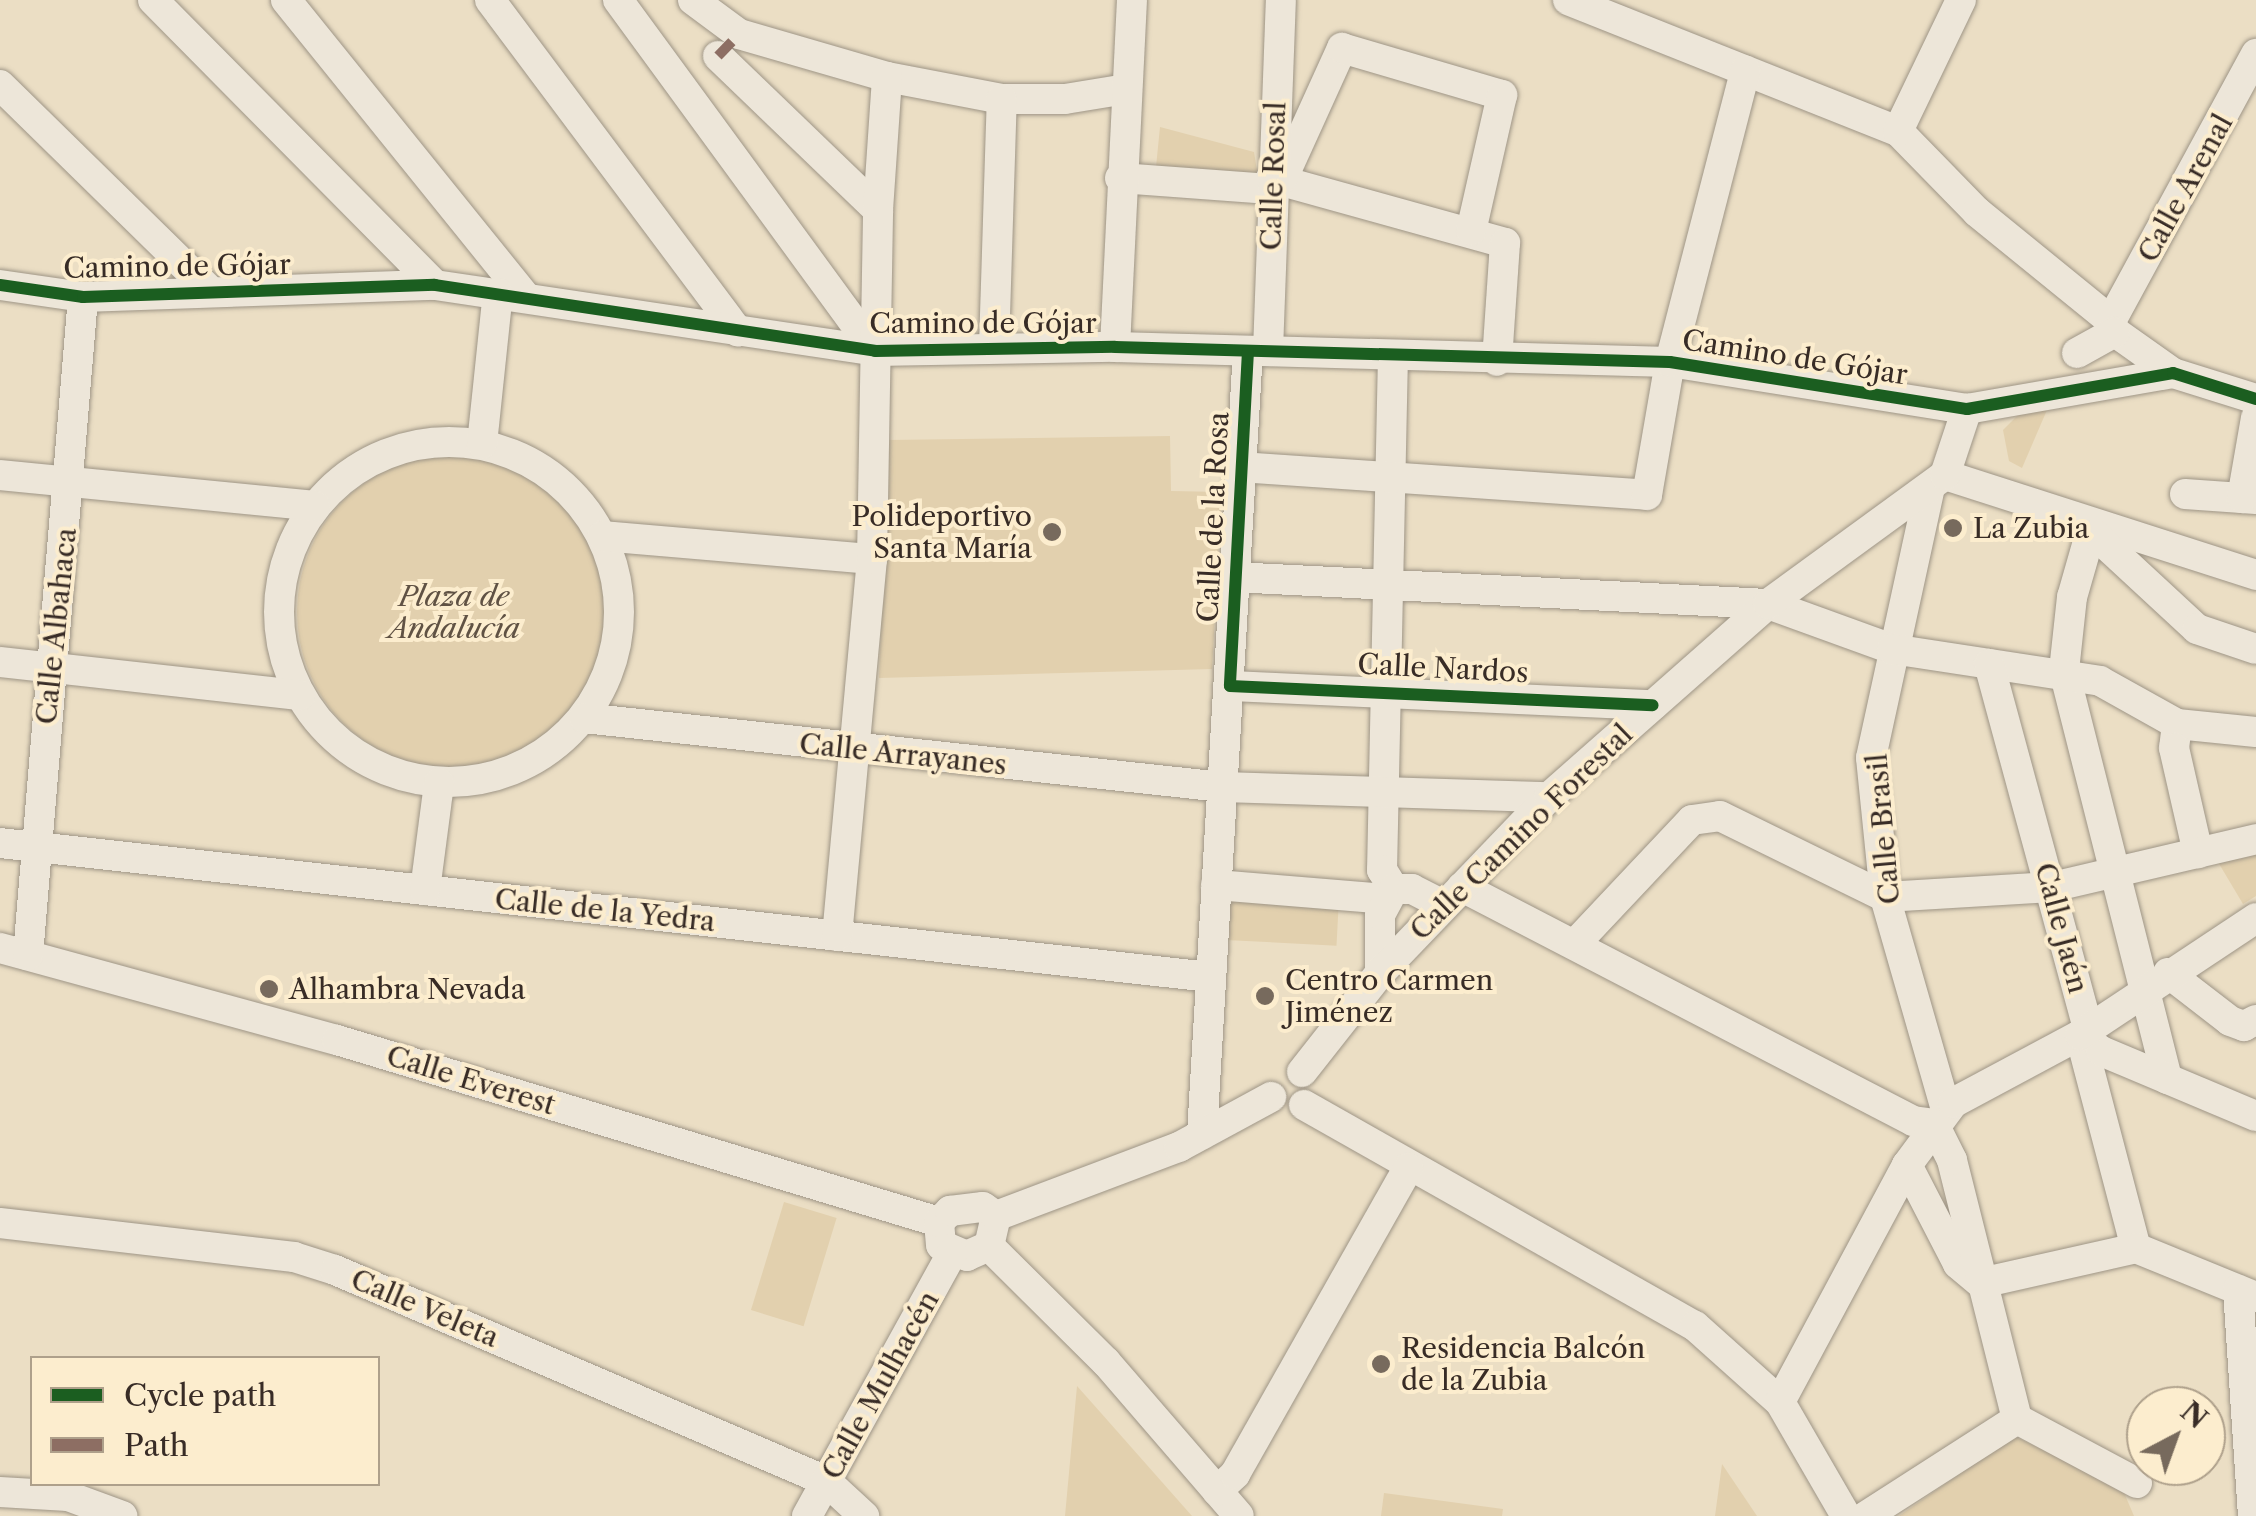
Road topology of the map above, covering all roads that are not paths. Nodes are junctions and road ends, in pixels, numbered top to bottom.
1 (153, 0) edge
2 (286, 0) edge
3 (490, 0) edge
4 (618, 0) edge
5 (693, 0) edge
6 (1132, 0) edge
7 (1281, 0) edge
8 (1568, 0) edge
9 (1961, 0) edge
10 (2256, 54) edge
11 (718, 56) dead end
12 (1745, 70) junction
13 (887, 77) junction
14 (1126, 88) junction
15 (2, 93) edge
16 (1002, 99) junction
17 (1898, 132) junction
18 (1279, 177) junction
19 (1120, 178) junction
20 (878, 210) junction
21 (1474, 222) junction
22 (435, 284) junction
23 (0, 285) edge
24 (210, 291) junction
25 (501, 293) junction
26 (84, 297) junction
27 (2113, 327) junction
28 (738, 332) junction
29 (994, 347) junction
30 (1115, 348) junction
31 (875, 350) junction
32 (1258, 351) junction
33 (2076, 353) dead end
34 (1393, 356) junction
35 (1498, 361) junction
36 (1670, 362) junction
37 (2172, 373) junction
38 (2256, 399) edge
39 (1968, 409) junction
40 (2256, 418) edge
41 (473, 443) junction
42 (1240, 467) junction
43 (0, 475) edge
44 (1390, 476) junction
45 (1938, 481) junction
46 (71, 483) junction
47 (2185, 494) dead end
48 (2249, 499) edge
49 (316, 506) junction
50 (2092, 527) junction
51 (602, 536) junction
52 (872, 559) junction
53 (1233, 576) junction
54 (2256, 576) edge
55 (1388, 583) junction
56 (1768, 604) junction
57 (1892, 649) junction
58 (2256, 649) edge
59 (0, 662) edge
60 (1989, 664) junction
61 (50, 668) junction
62 (2064, 671) junction
63 (1230, 686) junction
64 (1388, 688) junction
65 (300, 695) junction
66 (1653, 705) junction
67 (584, 718) junction
68 (2178, 724) junction
69 (2256, 732) edge
70 (856, 750) junction
71 (440, 783) junction
72 (1222, 787) junction
73 (1383, 790) junction
74 (1549, 797) junction
75 (2256, 839) edge
76 (0, 844) edge
77 (35, 847) junction
78 (2198, 854) junction
79 (2112, 874) junction
80 (1216, 885) junction
81 (2052, 887) junction
82 (425, 890) junction
83 (1390, 894) junction
84 (1453, 896) junction
85 (1885, 897) junction
86 (2256, 918) edge
87 (837, 936) junction
88 (1392, 940) junction
89 (1575, 944) junction
90 (14, 952) edge
91 (2168, 973) junction
92 (1210, 977) junction
93 (2140, 991) junction
94 (2256, 1020) edge
95 (2084, 1029) junction
96 (1302, 1072) junction
97 (2166, 1079) junction
98 (1271, 1097) junction
99 (1304, 1105) junction
100 (2252, 1110) edge
101 (1940, 1117) junction
102 (1202, 1134) junction
103 (1907, 1165) junction
104 (1408, 1168) junction
105 (996, 1216) junction
106 (939, 1222) junction
107 (0, 1223) edge
108 (989, 1246) junction
109 (2136, 1248) junction
110 (952, 1253) junction
111 (1980, 1283) junction
112 (2247, 1294) edge
113 (1780, 1402) junction
114 (2016, 1419) junction
115 (2126, 1477) edge
116 (826, 1481) junction
117 (1217, 1491) junction
118 (0, 1492) edge
119 (122, 1516) edge
120 (806, 1516) edge
121 (864, 1516) edge
122 (1239, 1516) edge
123 (1846, 1516) edge
124 (1866, 1516) edge
125 (2253, 1516) edge

1 - 22 street
2 - 25 street
3 - 28 street
4 - 31 street
5 - 13 street
6 - 14 street
7 - 18 street, Calle Rosal
8 - 12 street
9 - 17 street
10 - 27 street, Calle Arenal
11 - 20 street
12 - 17 street
12 - 36 street
13 - 16 street
13 - 20 street
14 - 16 street
14 - 19 street
15 - 24 street
16 - 29 street
17 - 27 street
18 - 19 street
18 - 21 street
18 - 21 street
18 - 32 street, Calle Rosal
19 - 30 street
20 - 31 street
21 - 35 street
22 - 24 street, Camino de Gójar
22 - 25 street, Camino de Gójar
23 - 26 street, Camino de Gójar
24 - 26 street, Camino de Gójar
25 - 28 street, Camino de Gójar
25 - 41 street
26 - 46 street, Calle Albahaca
27 - 33 street
27 - 37 street
28 - 31 street, Camino de Gójar
29 - 30 street, Camino de Gójar
29 - 31 street, Camino de Gójar
30 - 32 street, Camino de Gójar
31 - 52 street
32 - 34 street, Camino de Gójar
32 - 42 street, Calle de la Rosa
34 - 35 street, Camino de Gójar
34 - 44 street
35 - 36 street, Camino de Gójar
36 - 39 street, Camino de Gójar
36 - 44 street
37 - 38 street
37 - 39 street, Camino de Gójar
39 - 45 street
40 - 48 street
41 - 49 street
41 - 51 street
42 - 44 street
42 - 53 street, Calle de la Rosa
43 - 46 street
44 - 55 street
45 - 50 street
45 - 56 street, Calle Camino Forestal
45 - 57 street, Calle Brasil
46 - 49 street
46 - 61 street, Calle Albahaca
47 - 48 street
49 - 65 street
50 - 54 street
50 - 58 street
50 - 62 street
51 - 52 street
51 - 67 street
52 - 70 street
53 - 55 street
53 - 63 street, Calle de la Rosa
55 - 56 street
55 - 64 street
56 - 57 street
56 - 66 street, Calle Camino Forestal
57 - 60 street
57 - 85 street, Calle Brasil
59 - 61 street
60 - 62 street
60 - 81 street, Calle Jaén
61 - 65 street
61 - 77 street, Calle Albahaca
62 - 68 street
62 - 79 street
63 - 64 street, Calle Nardos
63 - 72 street, Calle de la Rosa
64 - 66 street, Calle Nardos
64 - 73 street
65 - 71 street
66 - 74 street, Calle Camino Forestal
67 - 70 street, Calle Arrayanes
67 - 71 street
68 - 69 street
68 - 78 street
70 - 72 street, Calle Arrayanes
70 - 87 street
71 - 82 street
72 - 73 street, Calle Arrayanes
72 - 80 street, Calle de la Rosa
73 - 74 street, Calle Arrayanes
73 - 83 street
74 - 84 street, Calle Camino Forestal
75 - 78 street
76 - 77 street, Calle de la Yedra
77 - 82 street, Calle de la Yedra
77 - 90 street, Calle Albahaca
78 - 79 street
79 - 81 street
79 - 93 street
80 - 83 street
80 - 92 street, Calle de la Rosa
81 - 85 street
81 - 95 street, Calle Jaén
82 - 87 street, Calle de la Yedra
83 - 84 street
83 - 88 street
84 - 88 street, Calle Camino Forestal
84 - 89 street
85 - 89 street
85 - 101 street, Calle Brasil
86 - 91 street
87 - 92 street, Calle de la Yedra
88 - 96 street
89 - 101 street
90 - 106 street, Calle Everest
91 - 93 street
91 - 94 street
92 - 102 street, Calle de la Rosa
93 - 95 street
93 - 97 street
95 - 97 street
95 - 101 street
95 - 109 street, Calle Jaén
96 - 98 street
96 - 99 street
97 - 100 street
98 - 99 street
98 - 102 street
99 - 104 street
101 - 103 street
101 - 111 street, Calle Brasil
102 - 105 street
103 - 111 street, Calle Brasil
103 - 113 street
104 - 113 street
104 - 117 street
105 - 106 street
105 - 108 street
106 - 110 street
107 - 116 street, Calle Veleta
108 - 110 street
108 - 117 street
109 - 111 street
109 - 112 street
110 - 116 street, Calle Mulhacén
111 - 114 street, Calle Brasil
112 - 125 street
113 - 123 street
114 - 115 street
114 - 124 street
116 - 120 street, Calle Mulhacén
116 - 121 street, Calle Veleta
117 - 122 street
118 - 119 street

